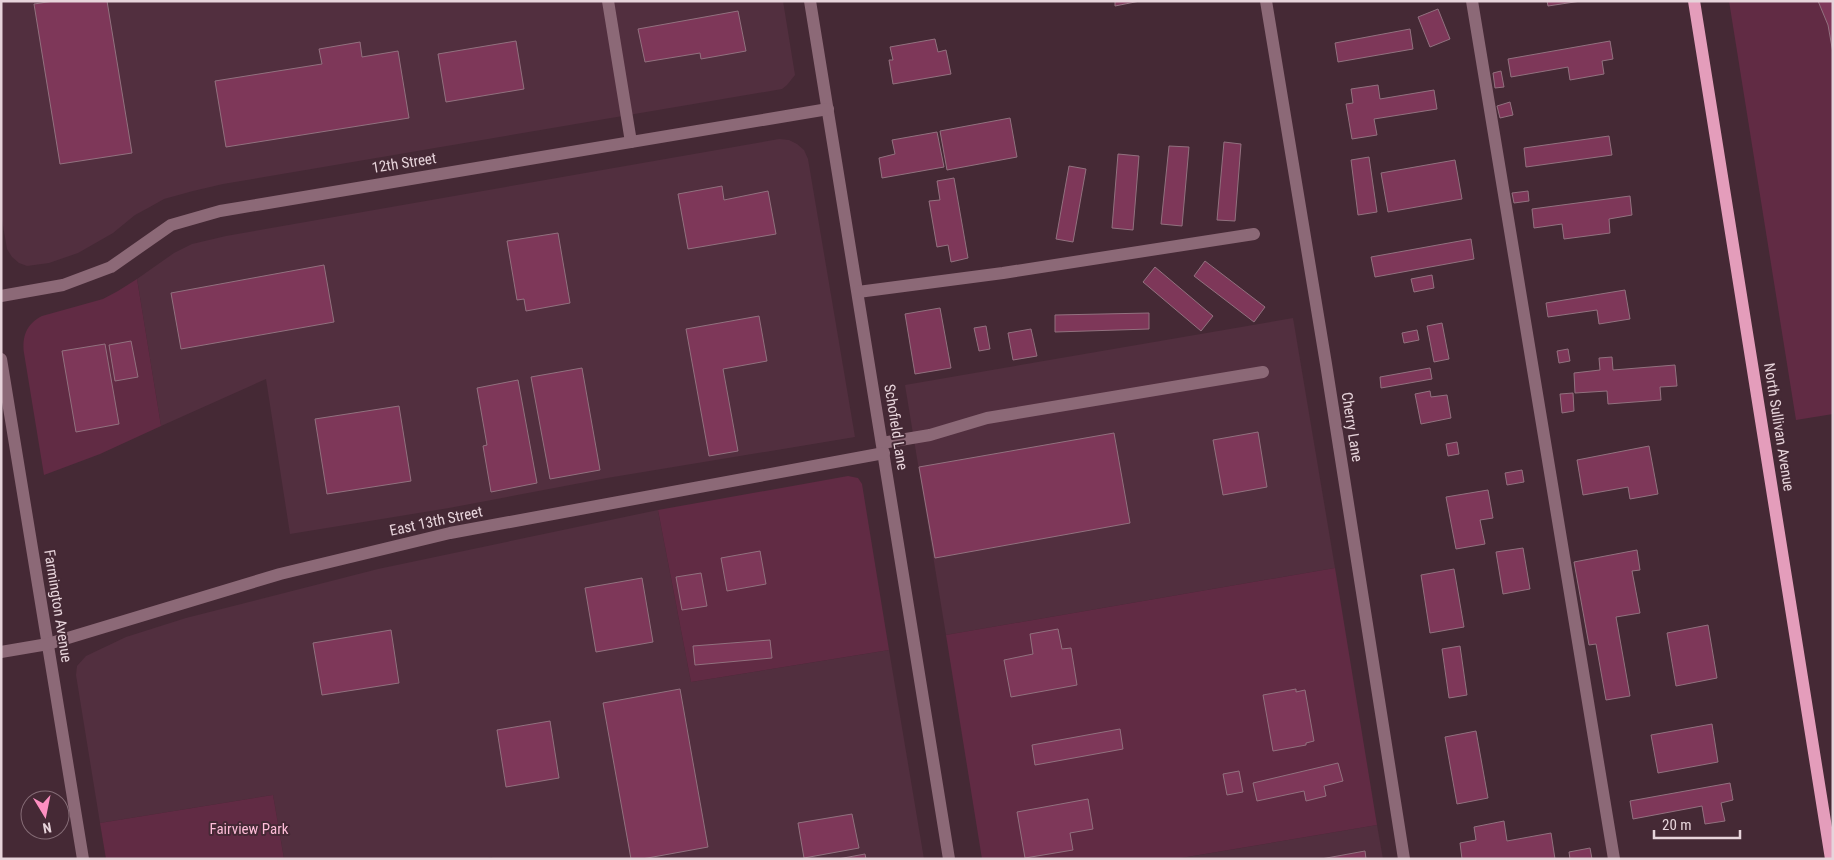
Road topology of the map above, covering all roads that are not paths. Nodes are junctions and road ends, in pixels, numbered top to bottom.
1 (608, 1) edge
2 (810, 1) edge
3 (1266, 1) edge
4 (1472, 1) edge
5 (1694, 1) edge
6 (828, 109) junction
7 (631, 142) junction
8 (1254, 234) dead end
9 (858, 292) junction
10 (1, 296) edge
11 (1, 359) edge
12 (1263, 372) dead end
13 (883, 448) junction
14 (48, 644) junction
15 (1, 652) edge
16 (83, 859) edge
17 (949, 859) edge
18 (1404, 859) edge
19 (1614, 859) edge
20 (1831, 859) edge

1 - 7 street
2 - 6 street, Schofield Lane
3 - 18 street, Cherry Lane
4 - 19 street
5 - 20 main road, North Sullivan Avenue
6 - 7 street, 12th Street
6 - 9 street, Schofield Lane
7 - 10 street, 12th Street
8 - 9 street
9 - 13 street, Schofield Lane
11 - 14 street, Farmington Avenue
12 - 13 street, East 13th Street
13 - 14 street, East 13th Street
13 - 17 street, Schofield Lane
14 - 15 street, East 13th Street
14 - 16 street, Farmington Avenue

